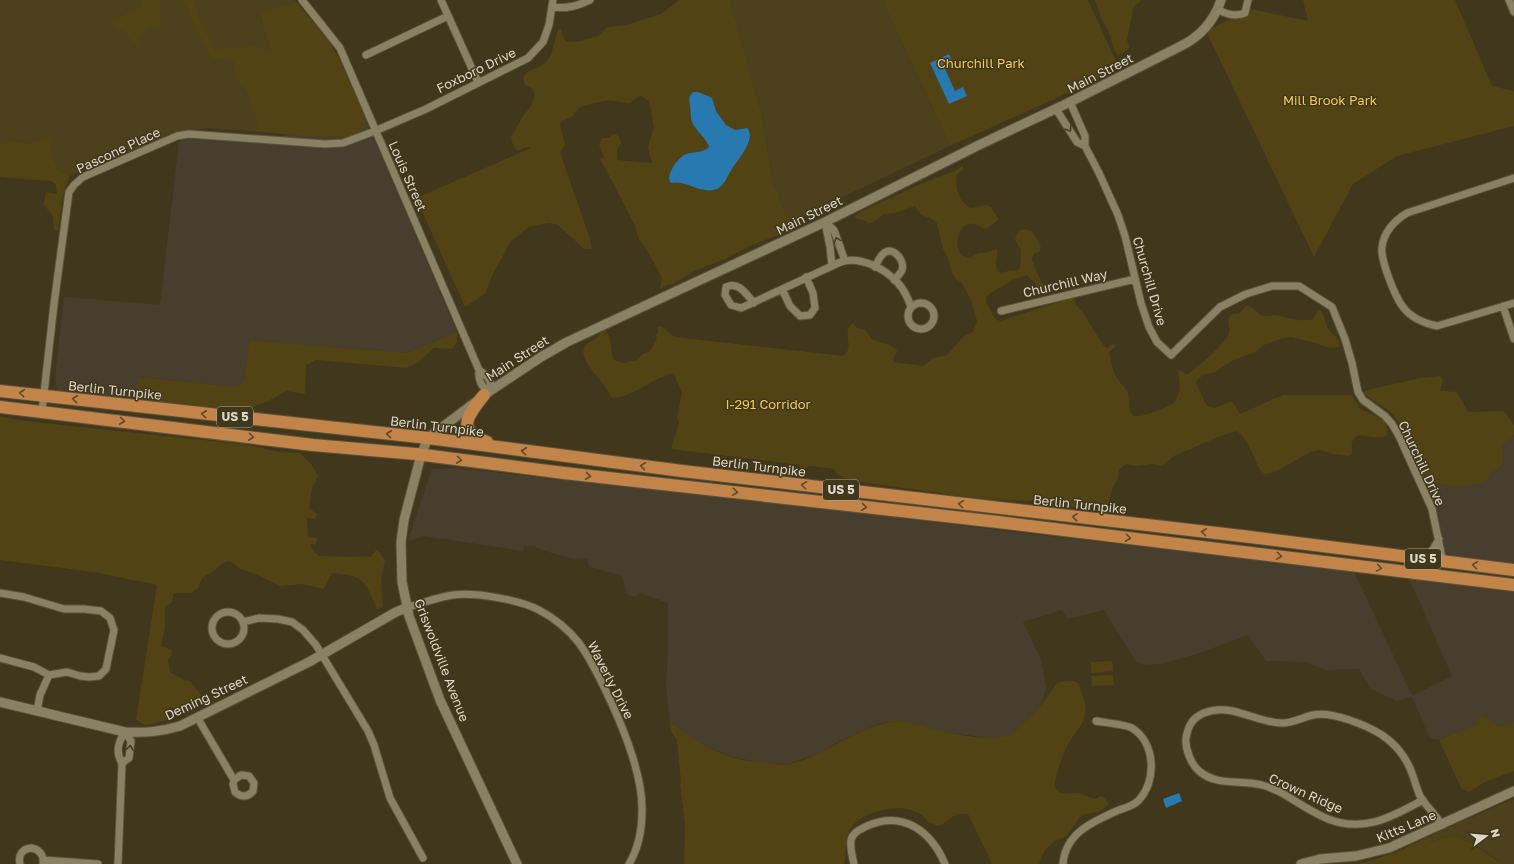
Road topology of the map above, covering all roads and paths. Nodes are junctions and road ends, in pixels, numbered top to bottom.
1 (441, 0) edge
2 (590, 0) edge
3 (1221, 0) edge
4 (1248, 0) edge
5 (1509, 0) edge
6 (305, 1) edge
7 (552, 4) edge
8 (1218, 10) junction
9 (1514, 12) edge
10 (448, 16) junction
11 (366, 55) dead end
12 (478, 82) junction
13 (1070, 102) junction
14 (1056, 109) junction
15 (376, 132) junction
16 (1085, 146) junction
17 (1514, 178) edge
18 (825, 222) junction
19 (845, 261) junction
20 (832, 266) junction
21 (875, 267) junction
22 (806, 278) junction
23 (1135, 279) junction
24 (894, 280) junction
25 (782, 289) junction
26 (754, 303) dead end
27 (1514, 303) edge
28 (1503, 306) junction
29 (911, 307) dead end
30 (1001, 311) dead end
31 (1514, 339) edge
32 (0, 391) edge
33 (487, 393) junction
34 (43, 396) junction
35 (0, 407) edge
36 (42, 411) junction
37 (428, 438) junction
38 (501, 448) junction
39 (421, 455) junction
40 (682, 471) junction
41 (696, 488) junction
42 (1000, 509) junction
43 (998, 522) junction
44 (1242, 536) junction
45 (1438, 539) junction
46 (1240, 552) junction
47 (1409, 558) junction
48 (1425, 560) junction
49 (1443, 562) junction
50 (1514, 570) edge
51 (1401, 571) junction
52 (1514, 584) edge
53 (0, 593) edge
54 (406, 608) junction
55 (243, 622) junction
56 (321, 654) junction
57 (0, 658) edge
58 (49, 675) junction
59 (0, 702) edge
60 (37, 711) junction
61 (197, 718) junction
62 (1096, 721) dead end
63 (125, 732) junction
64 (122, 763) junction
65 (234, 780) dead end
66 (1514, 791) edge
67 (1423, 800) junction
68 (1442, 825) junction
69 (422, 858) dead end
70 (43, 862) edge
71 (20, 864) edge
72 (98, 864) edge
73 (118, 864) edge
74 (517, 864) edge
75 (629, 864) edge
76 (854, 864) edge
77 (945, 864) edge
78 (1063, 864) edge
79 (1301, 864) edge

1 - 10 street
2 - 7 street
3 - 8 street, Main Street
4 - 8 street
5 - 9 street
6 - 15 street, Louis Street
7 - 12 street, Foxboro Drive
8 - 13 street, Main Street
10 - 11 street
10 - 12 street
12 - 15 street, Foxboro Drive
13 - 14 street, Main Street
13 - 16 street, Churchill Drive
14 -> 16 street, Churchill Drive
14 - 18 street, Main Street
15 - 33 street, Louis Street
15 - 34 street, Pascone Place
16 - 23 street, Churchill Drive
17 - 28 street
19 -> 18 street
18 - 20 street
18 - 33 street, Main Street
19 - 20 street
19 - 21 street
20 - 22 street
21 - 24 street
21 - 24 street
22 - 25 street
22 - 25 street
23 - 30 street, Churchill Way
23 - 45 street, Churchill Drive
24 - 29 street
25 - 26 street
27 - 28 street
28 - 31 street
34 -> 32 highway, Berlin Turnpike / US 5
33 - 37 street, Main Street
33 - 38 highway
34 - 36 street, Pascone Place
37 -> 34 highway, Berlin Turnpike / US 5
35 - 36 highway, Berlin Turnpike / US 5
36 -> 39 highway, Berlin Turnpike / US 5
37 - 38 highway, Berlin Turnpike / US 5
37 - 39 street
40 -> 38 highway, Berlin Turnpike / US 5
39 -> 41 highway, Berlin Turnpike / US 5
39 - 54 street, Griswoldville Avenue
40 - 41 highway
42 -> 40 highway, Berlin Turnpike / US 5
41 -> 43 highway, Berlin Turnpike / US 5
42 - 43 highway
44 -> 42 highway, Berlin Turnpike / US 5
43 -> 46 highway, Berlin Turnpike / US 5
44 - 46 highway
44 - 47 highway, Berlin Turnpike / US 5
45 - 48 street
45 - 49 street, Churchill Drive
46 -> 51 highway, Berlin Turnpike / US 5
47 - 48 highway, Berlin Turnpike / US 5
47 - 51 highway
48 - 49 highway, Berlin Turnpike / US 5
50 -> 49 highway, Berlin Turnpike / US 5
51 - 52 highway, Berlin Turnpike / US 5
53 - 58 street
54 - 56 street, Deming Street
54 - 74 street, Griswoldville Avenue
54 - 75 street, Waverly Drive
55 - 55 street
55 - 56 street
56 - 61 street, Deming Street
56 - 69 street
57 - 58 street
58 - 60 street
59 - 60 street, Deming Street
60 - 63 street, Deming Street
61 - 63 street, Deming Street
61 - 65 street
62 - 78 street
63 - 64 street
64 -> 63 street
64 - 73 street
66 - 68 street, Kitts Lane
67 - 67 street, Crown Ridge
67 - 68 street, Crown Ridge
68 - 79 street, Kitts Lane
70 - 71 street
70 - 72 street
76 - 77 street

